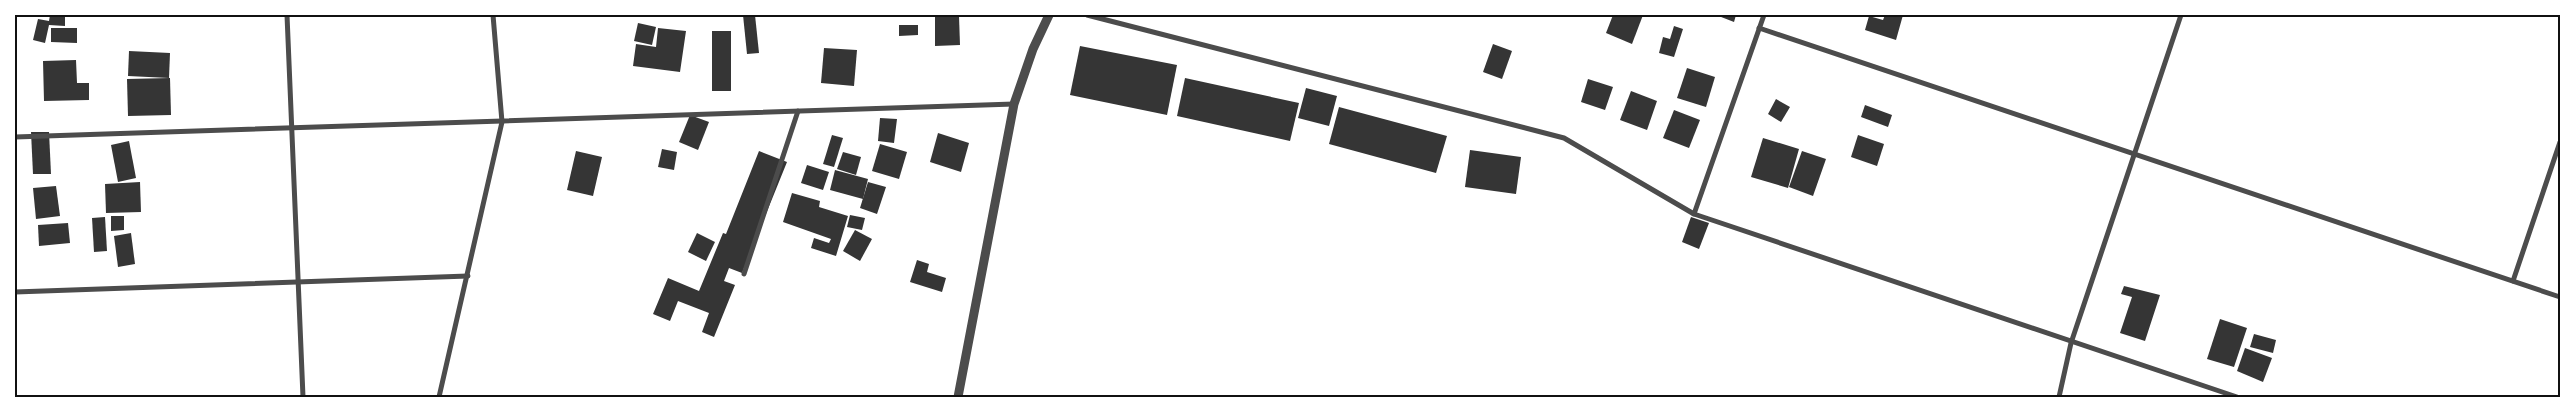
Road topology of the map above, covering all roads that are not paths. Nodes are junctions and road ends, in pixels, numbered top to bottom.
1 (287, 15) edge
2 (493, 15) edge
3 (1049, 15) edge
4 (1087, 15) edge
5 (1764, 15) edge
6 (2181, 15) edge
7 (1759, 28) junction
8 (1014, 104) junction
9 (798, 111) junction
10 (502, 122) junction
11 (292, 128) junction
12 (15, 137) edge
13 (2560, 142) edge
14 (2134, 154) junction
15 (1694, 214) junction
16 (744, 274) dead end
17 (468, 276) junction
18 (2513, 281) junction
19 (298, 282) junction
20 (15, 292) edge
21 (2560, 297) edge
22 (2071, 343) junction
23 (303, 397) edge
24 (439, 397) edge
25 (958, 397) edge
26 (2059, 397) edge
27 (2237, 397) edge

1 - 11 street
2 - 10 street
3 - 8 street
4 - 15 street
5 - 7 street
6 - 14 street
7 - 14 street
7 - 15 street
8 - 9 street
8 - 25 street
9 - 10 street
9 - 16 street
10 - 11 street
10 - 17 street
11 - 12 street
11 - 19 street
13 - 18 street
14 - 18 street
14 - 22 street
15 - 22 street
17 - 19 street
17 - 24 street
18 - 21 street
19 - 20 street
19 - 23 street
22 - 26 street
22 - 27 street

